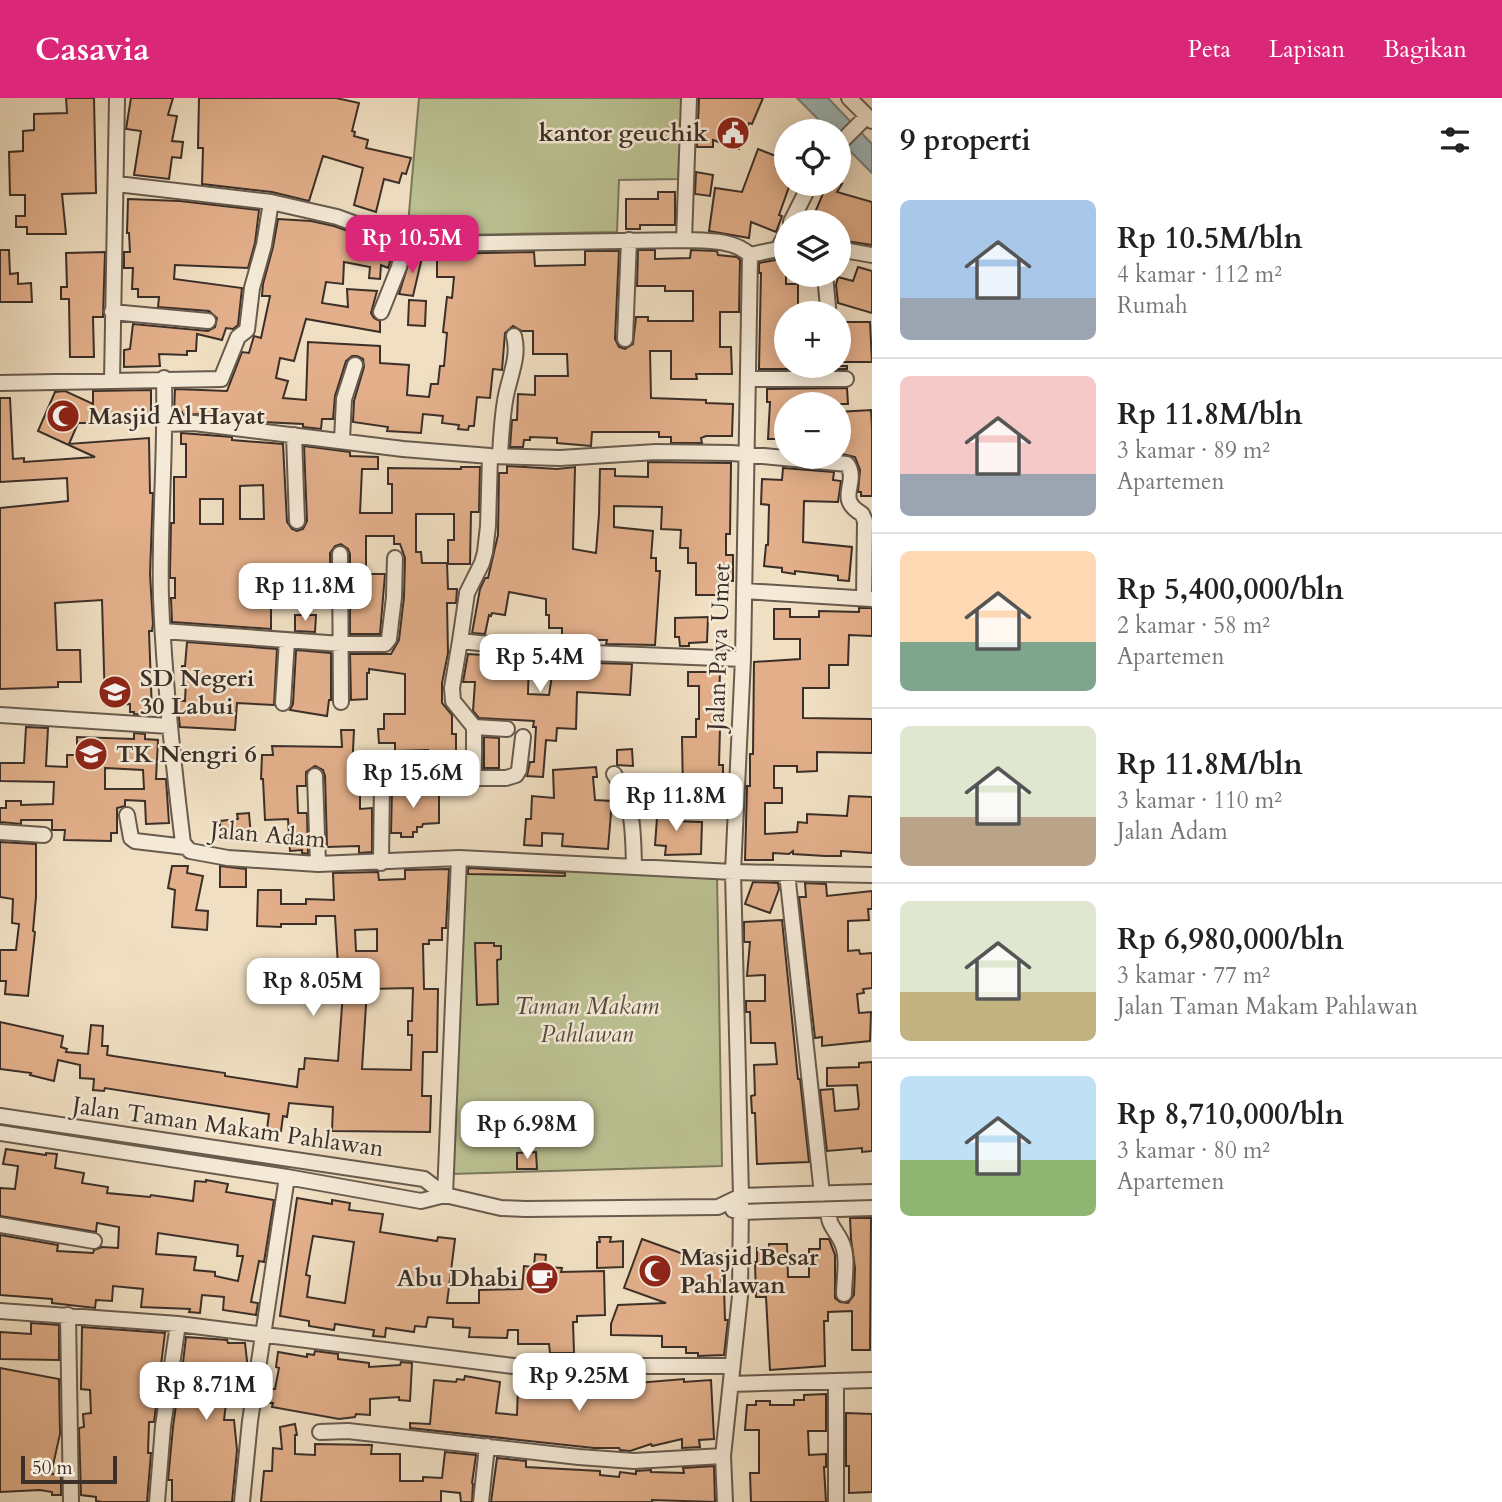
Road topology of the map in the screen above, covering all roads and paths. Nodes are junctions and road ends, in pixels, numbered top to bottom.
1 (117, 98) edge
2 (689, 98) edge
3 (849, 98) edge
4 (868, 119) edge
5 (851, 134) edge
6 (117, 184) junction
7 (271, 202) junction
8 (629, 240) junction
9 (684, 240) junction
10 (405, 242) junction
11 (774, 250) edge
12 (851, 251) edge
13 (750, 255) junction
14 (872, 255) edge
15 (112, 312) junction
16 (382, 312) dead end
17 (208, 321) dead end
18 (514, 335) dead end
19 (625, 339) dead end
20 (355, 365) dead end
21 (164, 378) junction
22 (749, 379) junction
23 (846, 379) dead end
24 (112, 381) junction
25 (0, 383) edge
26 (165, 424) junction
27 (294, 435) junction
28 (342, 440) junction
29 (495, 456) junction
30 (747, 456) junction
31 (297, 521) dead end
32 (340, 554) dead end
33 (395, 558) dead end
34 (744, 591) junction
35 (868, 599) edge
36 (163, 631) junction
37 (287, 639) junction
38 (460, 641) junction
39 (341, 644) junction
40 (743, 659) junction
41 (341, 702) dead end
42 (283, 703) dead end
43 (0, 715) edge
44 (169, 726) junction
45 (474, 727) junction
46 (507, 729) dead end
47 (523, 737) dead end
48 (614, 774) dead end
49 (315, 776) dead end
50 (474, 778) junction
51 (127, 815) dead end
52 (0, 832) edge
53 (44, 835) dead end
54 (186, 848) junction
55 (459, 858) junction
56 (381, 863) junction
57 (318, 864) junction
58 (634, 866) junction
59 (733, 872) junction
60 (787, 873) junction
61 (872, 875) edge
62 (0, 1116) edge
63 (0, 1133) edge
64 (286, 1177) junction
65 (869, 1192) edge
66 (822, 1194) junction
67 (445, 1195) junction
68 (741, 1196) junction
69 (718, 1207) junction
70 (868, 1208) edge
71 (828, 1210) junction
72 (741, 1212) junction
73 (0, 1226) edge
74 (94, 1241) dead end
75 (844, 1294) dead end
76 (0, 1311) edge
77 (68, 1315) junction
78 (178, 1324) junction
79 (263, 1334) junction
80 (732, 1366) junction
81 (872, 1380) edge
82 (836, 1382) junction
83 (731, 1384) junction
84 (320, 1432) dead end
85 (487, 1446) junction
86 (723, 1456) junction
87 (71, 1502) edge
88 (157, 1502) edge
89 (242, 1502) edge
90 (481, 1502) edge
91 (725, 1502) edge
92 (836, 1502) edge

1 - 6 street
2 - 9 street
3 - 4 street
4 - 5 street
6 - 7 street
6 - 15 street
7 - 10 street
7 - 21 street
8 - 9 street
8 - 10 street
8 - 19 street
9 - 13 street
10 - 16 street
11 - 13 street
12 - 14 street
13 - 22 street, Jalan Paya Umet
15 - 17 street
15 - 24 street
18 - 29 street
20 - 28 street
21 - 24 street
21 - 26 street, Jalan Adam
22 - 23 street
22 - 30 street, Jalan Paya Umet
24 - 25 street
26 - 27 street
26 - 36 street, Jalan Adam
27 - 28 street
27 - 31 street
28 - 29 street
29 - 30 street
29 - 38 street
30 - 34 street, Jalan Paya Umet
30 - 35 street
32 - 39 street
33 - 39 street
34 - 35 street
34 - 40 street, Jalan Paya Umet
36 - 37 street
36 - 44 street, Jalan Adam
37 - 39 street
37 - 42 street
38 - 40 street
38 - 45 street
39 - 41 street
40 - 59 street, Jalan Paya Umet
43 - 44 street
44 - 54 street, Jalan Adam
45 - 46 street
45 - 50 street
47 - 50 street
48 - 58 street
49 - 57 street
50 - 56 street
51 - 54 street
52 - 53 street
54 - 57 street, Jalan Adam
55 - 56 street, Jalan Adam
55 - 58 street, Jalan Adam
55 - 67 street
56 - 57 street, Jalan Adam
58 - 59 street, Jalan Adam
59 - 60 street, Jalan Adam
59 - 68 street, Jalan Paya Umet
60 - 61 street, Jalan Adam
60 - 66 street
62 - 67 street, Jalan Taman Makam Pahlawan
63 - 64 street
64 - 67 street, Jalan Taman Makam Pahlawan
64 - 79 street
65 - 66 street, Jalan Taman Makam Pahlawan
65 - 70 street
66 - 68 street, Jalan Taman Makam Pahlawan
67 - 69 street, Jalan Taman Makam Pahlawan
68 - 69 street, Jalan Taman Makam Pahlawan
68 - 72 street, Jalan Paya Umet
69 - 72 street
70 - 71 street
71 - 72 street
71 - 75 street
72 - 80 street, Jalan Paya Umet
73 - 74 street
76 - 77 street
77 - 78 street
77 - 87 street
78 - 79 street
78 - 88 street
79 - 80 street
79 - 89 street
80 - 83 street, Jalan Paya Umet
81 - 82 street
82 - 83 street
82 - 92 street
83 - 86 street, Jalan Paya Umet
84 - 85 street
85 - 86 street
85 - 90 street
86 - 91 street, Jalan Paya Umet

